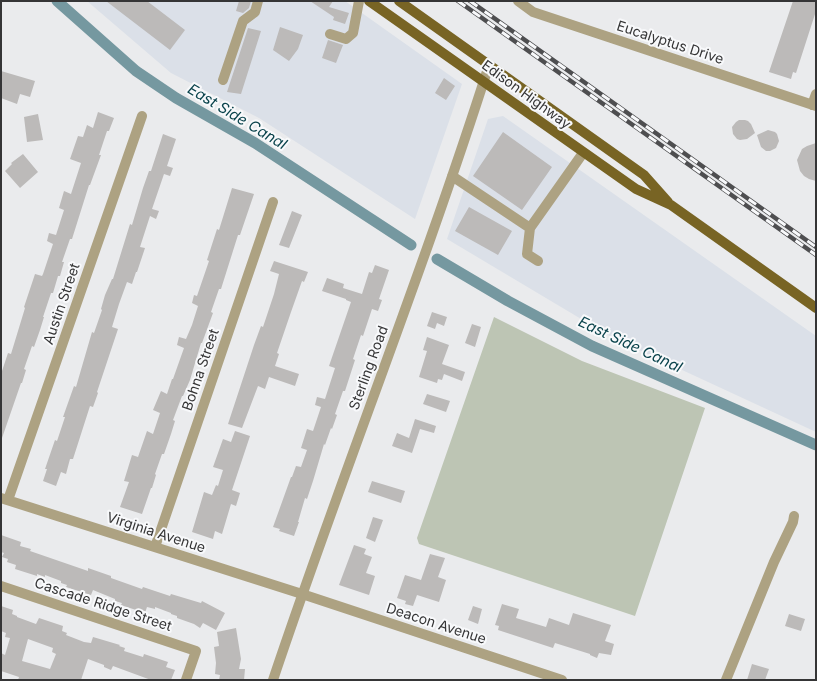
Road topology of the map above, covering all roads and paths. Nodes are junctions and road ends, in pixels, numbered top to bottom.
1 (258, 1) edge
2 (359, 1) edge
3 (369, 1) edge
4 (399, 1) edge
5 (518, 1) edge
6 (330, 34) dead end
7 (489, 65) junction
8 (223, 80) dead end
9 (484, 81) junction
10 (816, 94) edge
11 (814, 106) edge
12 (142, 116) dead end
13 (583, 153) junction
14 (452, 176) junction
15 (273, 202) dead end
16 (671, 205) junction
17 (530, 228) junction
18 (538, 261) dead end
19 (816, 308) edge
20 (5, 499) edge
21 (794, 516) dead end
22 (155, 547) junction
23 (1, 586) edge
24 (302, 594) junction
25 (186, 680) edge
26 (273, 680) edge
27 (562, 680) edge
28 (726, 680) edge

1 - 8 street
2 - 6 street
3 - 9 main road, Edison Highway
4 - 7 main road, Edison Highway
5 - 11 street, Eucalyptus Drive
7 - 9 street, Sterling Road
7 - 16 main road, Edison Highway
9 - 13 main road, Edison Highway
9 - 14 street, Sterling Road
10 - 11 street
12 - 20 street, Austin Street
13 - 16 main road, Edison Highway
13 - 17 street
14 - 17 street
14 - 24 street, Sterling Road
15 - 22 street, Bohna Street
16 - 19 main road, Edison Highway
17 - 18 street
20 - 22 street, Virginia Avenue
21 - 28 street
22 - 24 street, Virginia Avenue
23 - 25 street, Cascade Ridge Street
24 - 26 street, Sterling Road
24 - 27 street, Deacon Avenue

